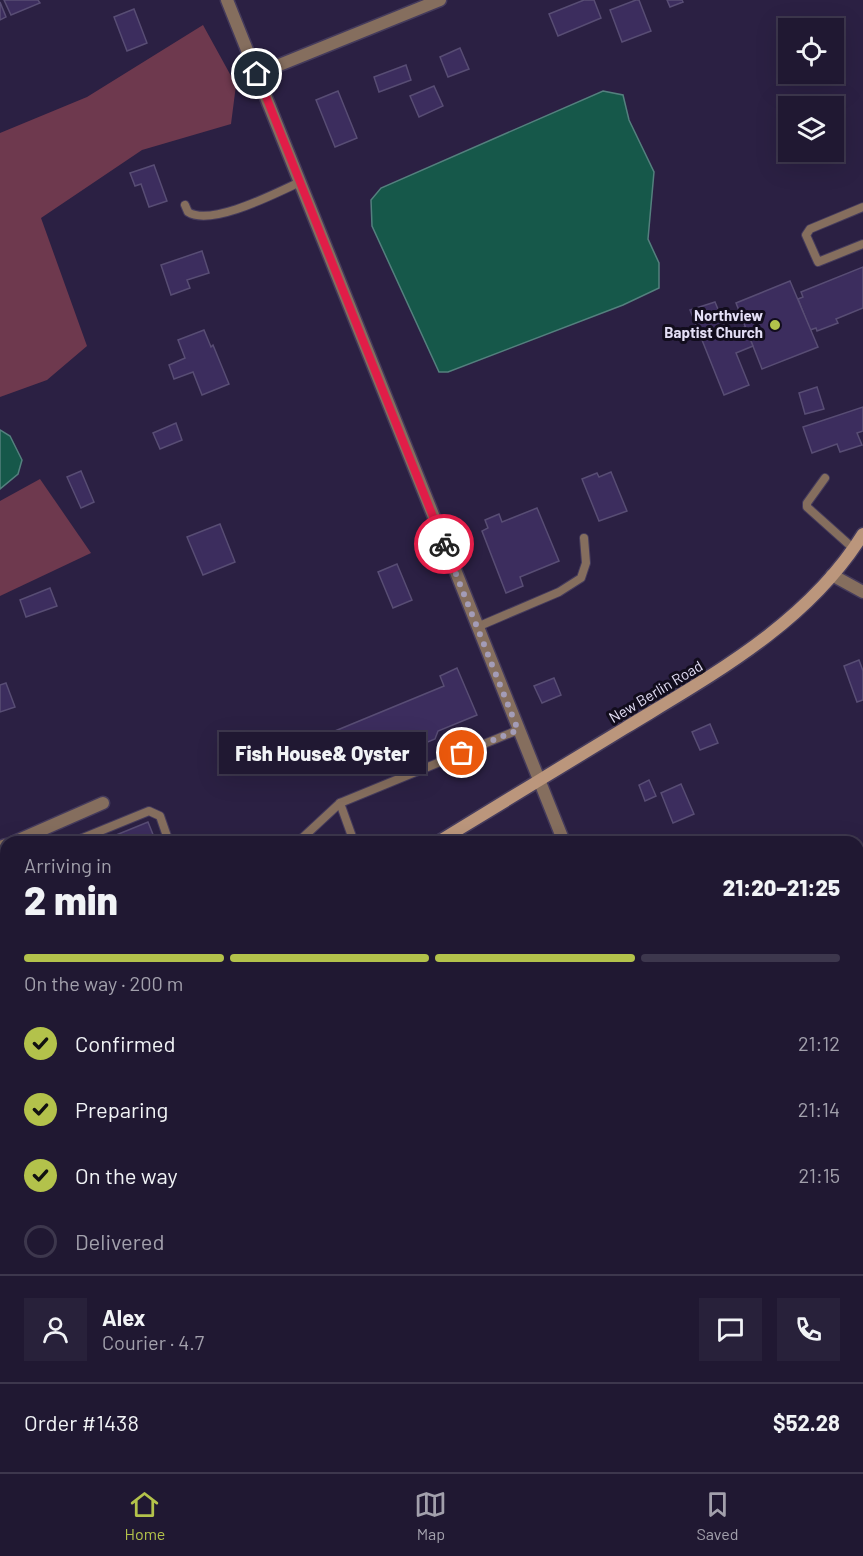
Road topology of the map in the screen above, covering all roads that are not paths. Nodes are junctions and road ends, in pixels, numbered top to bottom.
1 (227, 0) edge
2 (440, 0) edge
3 (257, 74) junction
4 (300, 182) junction
5 (185, 205) dead end
6 (863, 207) edge
7 (863, 244) edge
8 (825, 478) dead end
9 (863, 534) edge
10 (584, 538) dead end
11 (854, 549) junction
12 (832, 575) junction
13 (863, 592) edge
14 (477, 627) junction
15 (518, 730) junction
16 (538, 781) junction
17 (103, 803) dead end
18 (340, 803) junction
19 (28, 836) edge
20 (89, 836) edge
21 (167, 836) edge
22 (304, 836) edge
23 (352, 836) edge
24 (450, 836) edge
25 (561, 836) edge

1 - 3 street
2 - 3 street
3 - 4 street
4 - 5 lane
4 - 14 street
6 - 7 lane
8 - 11 lane
9 - 11 street, New Berlin Road
10 - 14 lane
11 - 12 street, New Berlin Road
12 - 13 street
12 - 16 street, New Berlin Road
14 - 15 street
15 - 16 street
15 - 18 lane
16 - 24 street, New Berlin Road
16 - 25 street
17 - 19 street
18 - 22 lane
18 - 23 lane
20 - 21 lane

